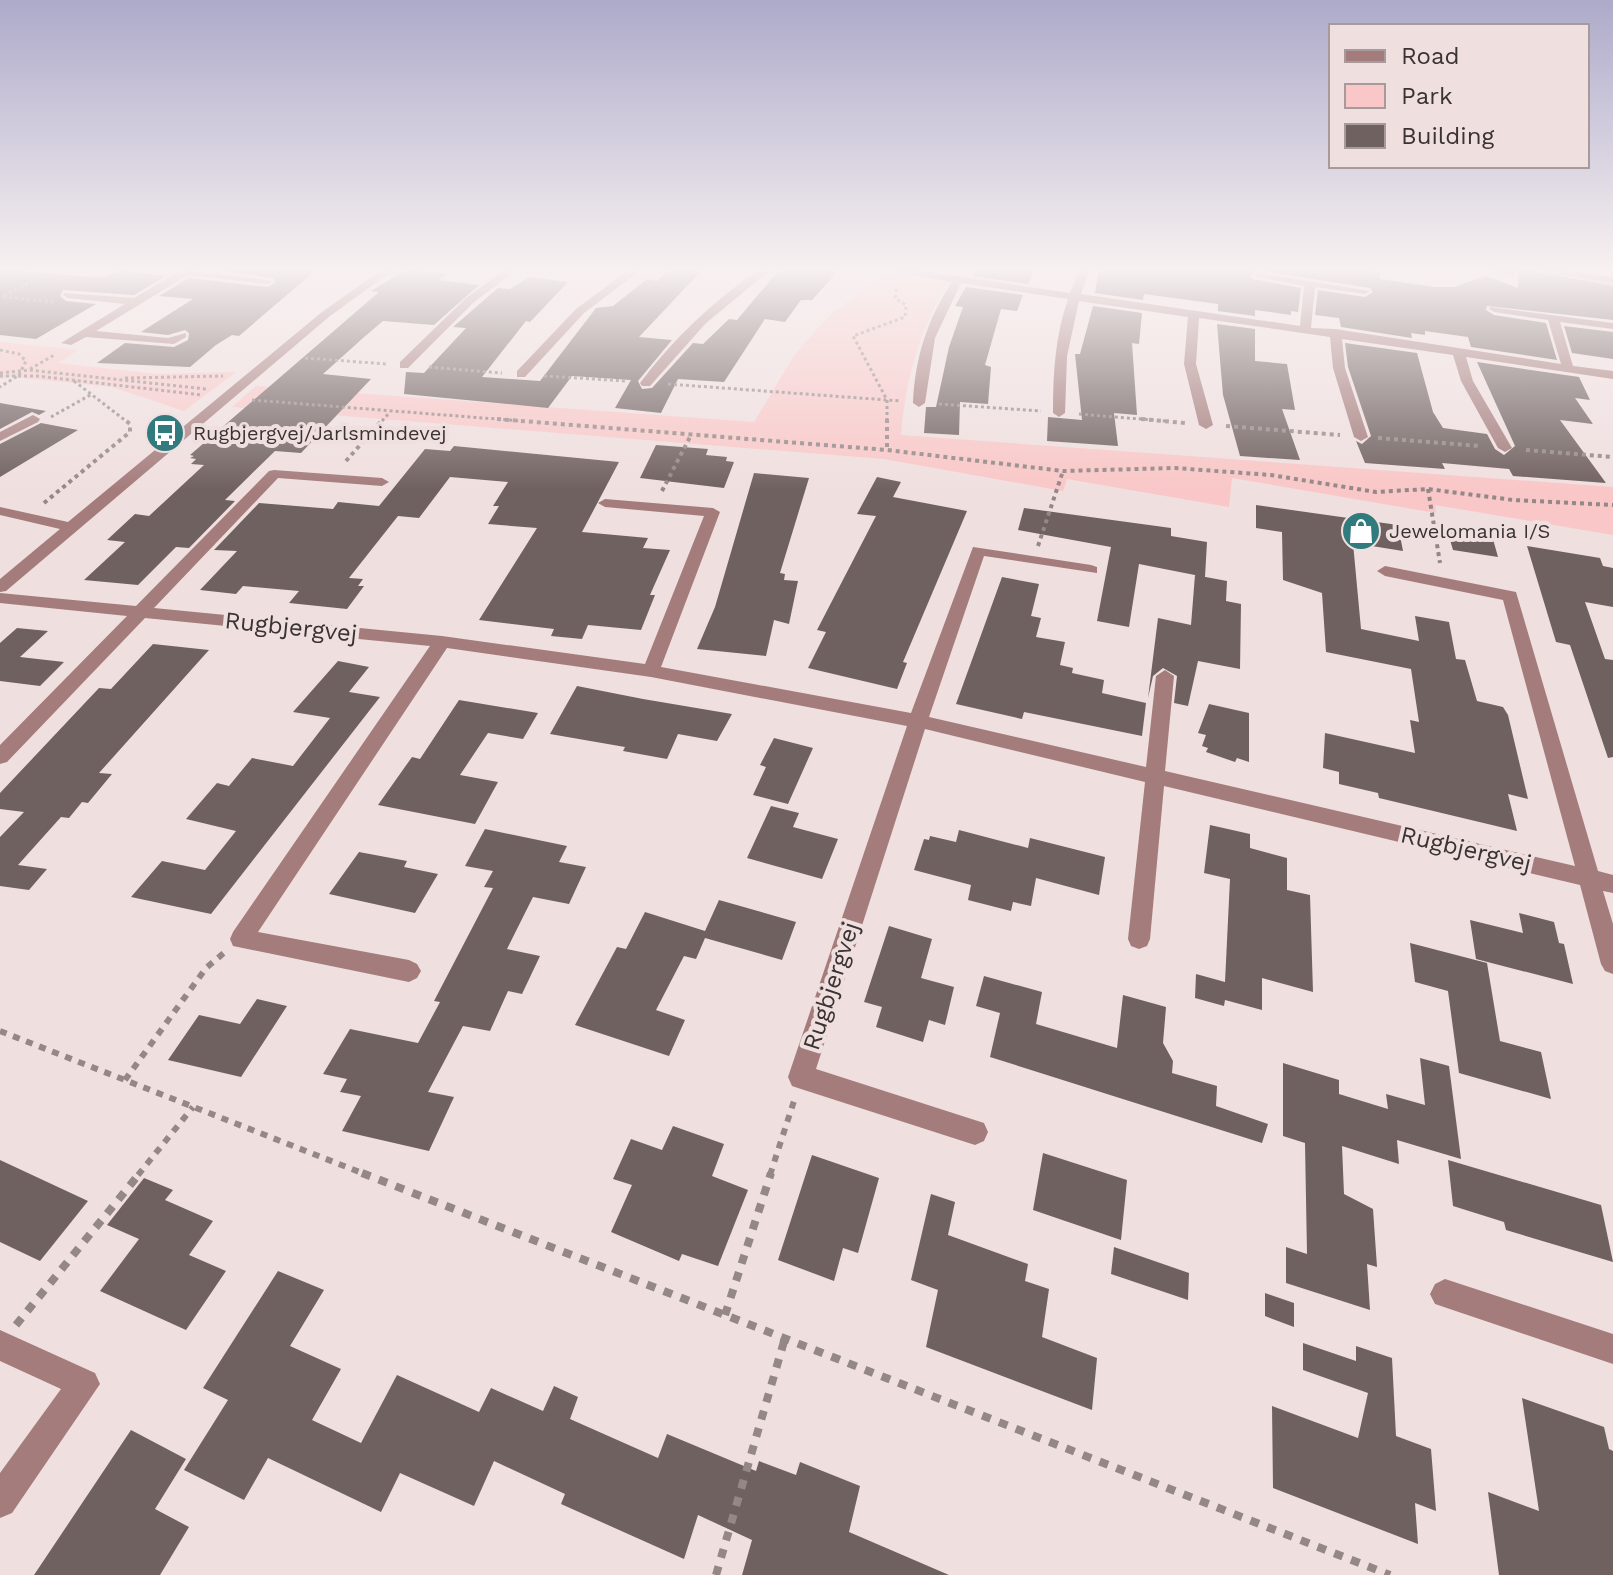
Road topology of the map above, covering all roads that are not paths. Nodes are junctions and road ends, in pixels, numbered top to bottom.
1 (293, 342) edge
2 (427, 342) edge
3 (550, 342) edge
4 (678, 342) edge
5 (928, 342) edge
6 (1061, 342) edge
7 (1192, 342) edge
8 (1336, 342) edge
9 (1403, 342) edge
10 (1560, 342) edge
11 (1458, 351) junction
12 (404, 365) road end
13 (1568, 368) junction
14 (521, 374) road end
15 (1607, 374) edge
16 (646, 383) road end
17 (1613, 392) edge
18 (919, 403) road end
19 (1059, 413) road end
20 (33, 419) road end
21 (1206, 425) road end
22 (0, 437) edge
23 (1361, 437) road end
24 (1505, 448) road end
25 (382, 482) dead end
26 (605, 503) dead end
27 (0, 511) edge
28 (71, 527) junction
29 (1091, 570) dead end
30 (1385, 571) dead end
31 (0, 587) edge
32 (0, 598) edge
33 (140, 612) junction
34 (442, 642) junction
35 (651, 671) junction
36 (1165, 676) dead end
37 (918, 721) junction
38 (0, 757) edge
39 (1156, 775) junction
40 (1590, 879) junction
41 (1613, 884) edge
42 (1139, 939) dead end
43 (1613, 964) edge
44 (409, 971) dead end
45 (975, 1132) dead end
46 (1445, 1294) dead end
47 (5, 1339) edge
48 (1613, 1349) edge
49 (0, 1501) edge

1 - 28 street
2 - 12 street
3 - 14 street
4 - 16 street
5 - 18 street
6 - 19 street
7 - 21 street
8 - 23 street
9 - 11 street
10 - 13 street
11 - 13 street
11 - 24 street
13 - 15 street
15 - 17 street
20 - 22 street
25 - 33 street
26 - 35 street
27 - 28 street
28 - 31 street
29 - 37 street, Rugbjergvej
30 - 40 street
32 - 33 street, Rugbjergvej
33 - 34 street, Rugbjergvej
33 - 38 street
34 - 35 street, Rugbjergvej
34 - 44 street
35 - 37 street, Rugbjergvej
36 - 39 street
37 - 39 street, Rugbjergvej
37 - 45 street, Rugbjergvej
39 - 40 street, Rugbjergvej
39 - 42 street
40 - 41 street, Rugbjergvej
40 - 43 street
46 - 48 street
47 - 49 street

